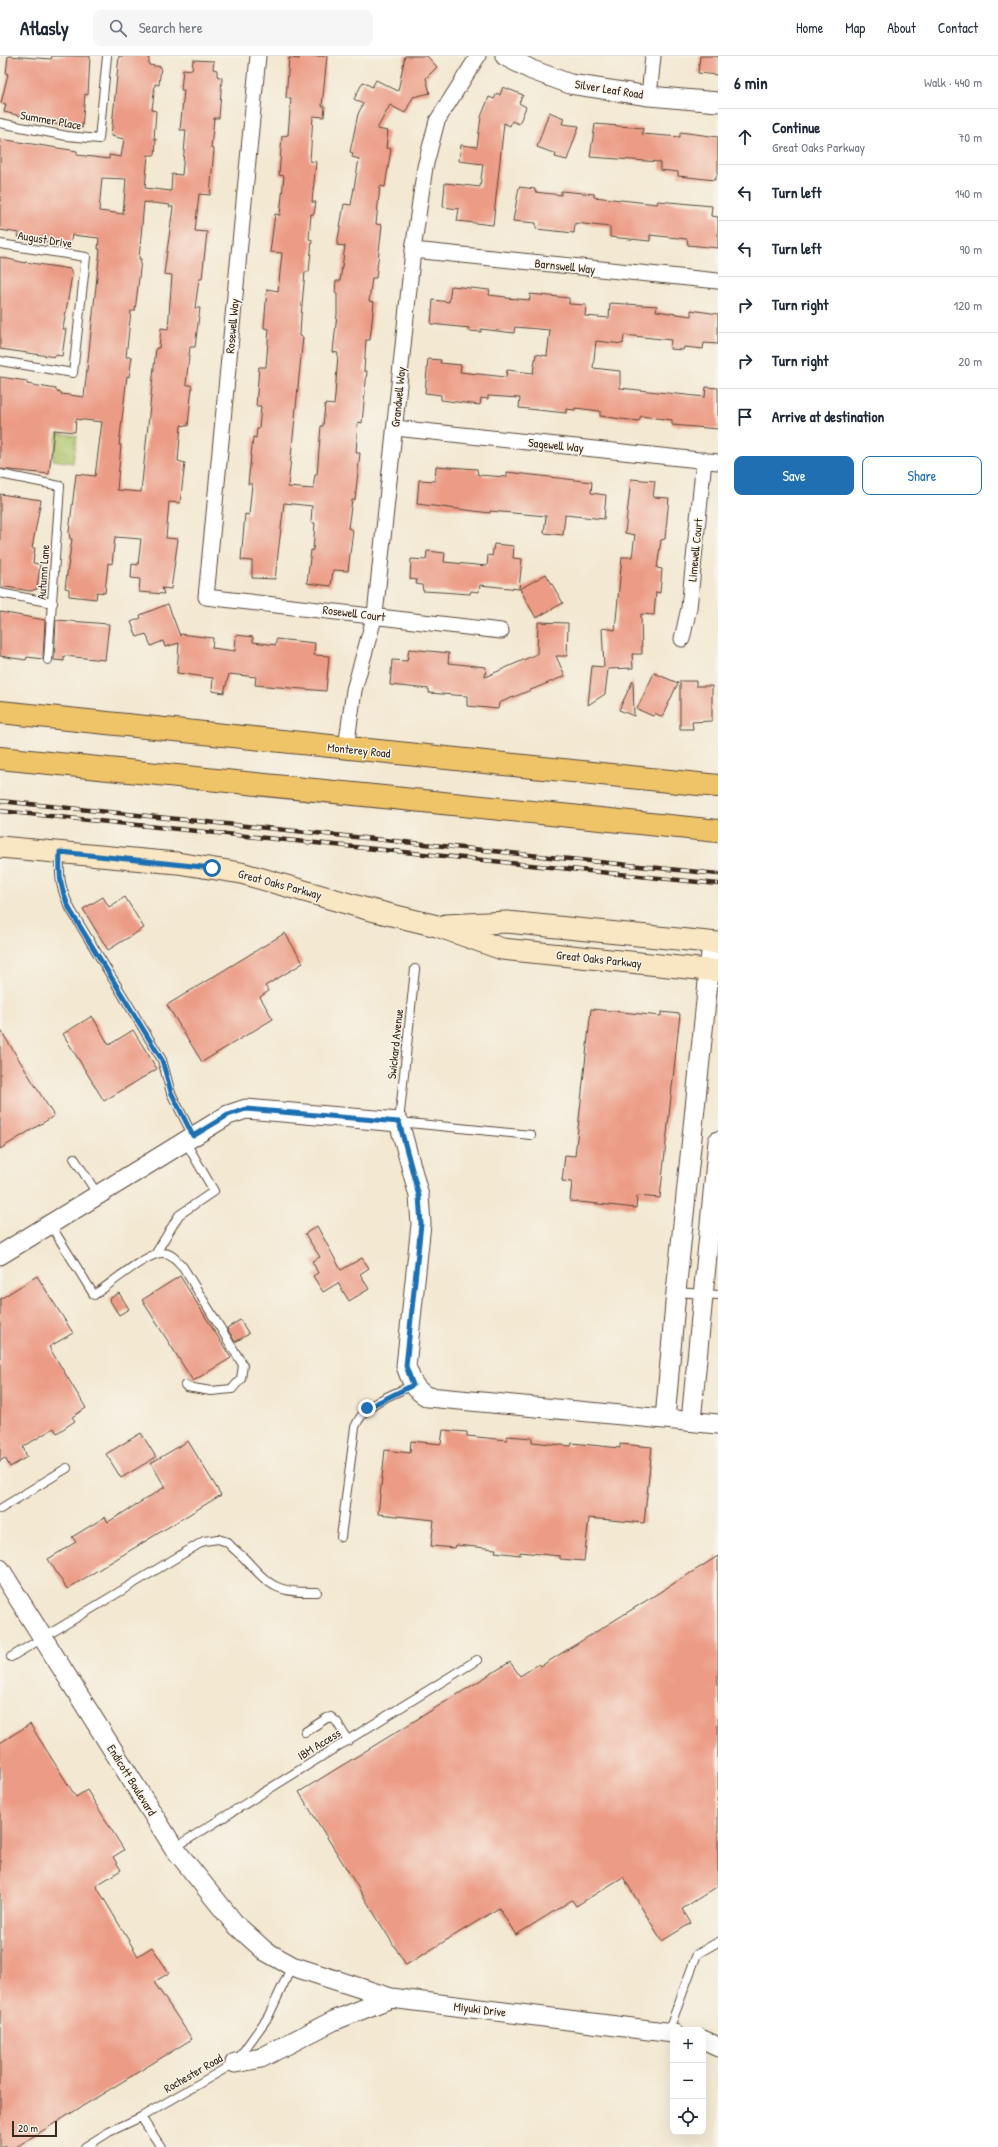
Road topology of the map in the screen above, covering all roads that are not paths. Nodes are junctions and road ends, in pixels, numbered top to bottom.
1 (107, 56) edge
2 (258, 56) edge
3 (478, 56) edge
4 (506, 56) edge
5 (653, 56) edge
6 (649, 96) junction
7 (718, 102) edge
8 (0, 123) edge
9 (0, 244) edge
10 (413, 250) junction
11 (718, 281) edge
12 (0, 361) edge
13 (395, 428) junction
14 (711, 461) edge
15 (0, 474) edge
16 (0, 593) edge
17 (206, 597) joint
18 (53, 603) junction
19 (375, 615) junction
20 (500, 631) dead end
21 (682, 640) dead end
22 (48, 660) dead end
23 (0, 712) edge
24 (346, 748) junction
25 (0, 758) edge
26 (718, 786) edge
27 (718, 831) edge
28 (0, 847) edge
29 (60, 852) junction
30 (437, 926) junction
31 (715, 943) edge
32 (415, 968) dead end
33 (714, 971) edge
34 (399, 1122) junction
35 (531, 1135) dead end
36 (189, 1139) junction
37 (718, 1141) edge
38 (74, 1158) dead end
39 (98, 1194) junction
40 (50, 1224) junction
41 (156, 1253) junction
42 (0, 1255) edge
43 (676, 1292) junction
44 (710, 1294) edge
45 (185, 1385) dead end
46 (413, 1385) junction
47 (665, 1419) junction
48 (691, 1421) junction
49 (718, 1424) edge
50 (67, 1468) dead end
51 (0, 1509) edge
52 (342, 1537) dead end
53 (0, 1569) edge
54 (317, 1592) dead end
55 (43, 1638) junction
56 (11, 1657) dead end
57 (477, 1660) dead end
58 (305, 1732) dead end
59 (348, 1741) junction
60 (174, 1848) junction
61 (718, 1942) edge
62 (292, 1966) junction
63 (391, 1998) junction
64 (672, 2027) edge
65 (670, 2032) edge
66 (706, 2041) edge
67 (718, 2047) edge
68 (235, 2063) junction
69 (141, 2117) junction
70 (85, 2147) edge
71 (161, 2147) edge

1 - 8 lane, Summer Place
2 - 17 street, Rosewell Way
3 - 10 street, Grandwell Way
4 - 6 street, Silver Leaf Road
5 - 6 street
6 - 7 street, Silver Leaf Road
9 - 12 lane, August Drive
10 - 11 street, Barnswell Way
10 - 13 street, Grandwell Way
13 - 14 street, Sagewell Way
13 - 19 street, Grandwell Way
14 - 21 street, Limewell Court
15 - 18 lane, Autumn Lane
16 - 18 lane
17 - 19 street, Rosewell Court
18 - 22 lane, Autumn Lane
19 - 20 street, Rosewell Court
19 - 24 street, Grandwell Way
23 - 24 main road, Monterey Road
24 - 26 main road, Monterey Road
25 - 27 main road
28 - 29 main road, Great Oaks Parkway
29 - 30 main road, Great Oaks Parkway
29 - 36 lane
30 - 31 main road, Great Oaks Parkway
30 - 33 main road, Great Oaks Parkway
31 - 33 street
32 - 34 lane, Swickard Avenue
33 - 43 street
34 - 35 lane
34 - 36 street
34 - 46 street
36 - 39 street
36 - 41 lane
37 - 44 street
38 - 39 lane
39 - 40 street
40 - 41 lane
40 - 42 street
41 - 45 lane
43 - 44 lane
43 - 47 street
44 - 48 street
46 - 47 street
46 - 52 lane
47 - 48 street
48 - 49 street
50 - 51 lane
53 - 55 street, Endicott Boulevard
54 - 55 lane
55 - 56 lane
55 - 60 street, Endicott Boulevard
57 - 59 lane, IBM Access
58 - 59 lane
59 - 60 lane, IBM Access
60 - 62 street, Endicott Boulevard
61 - 64 lane
62 - 63 street, Miyuki Drive
62 - 68 lane, Rochester Road
63 - 65 street, Miyuki Drive
63 - 68 street
66 - 67 street
68 - 69 lane, Rochester Road
69 - 70 lane, Rochester Road
69 - 71 lane

